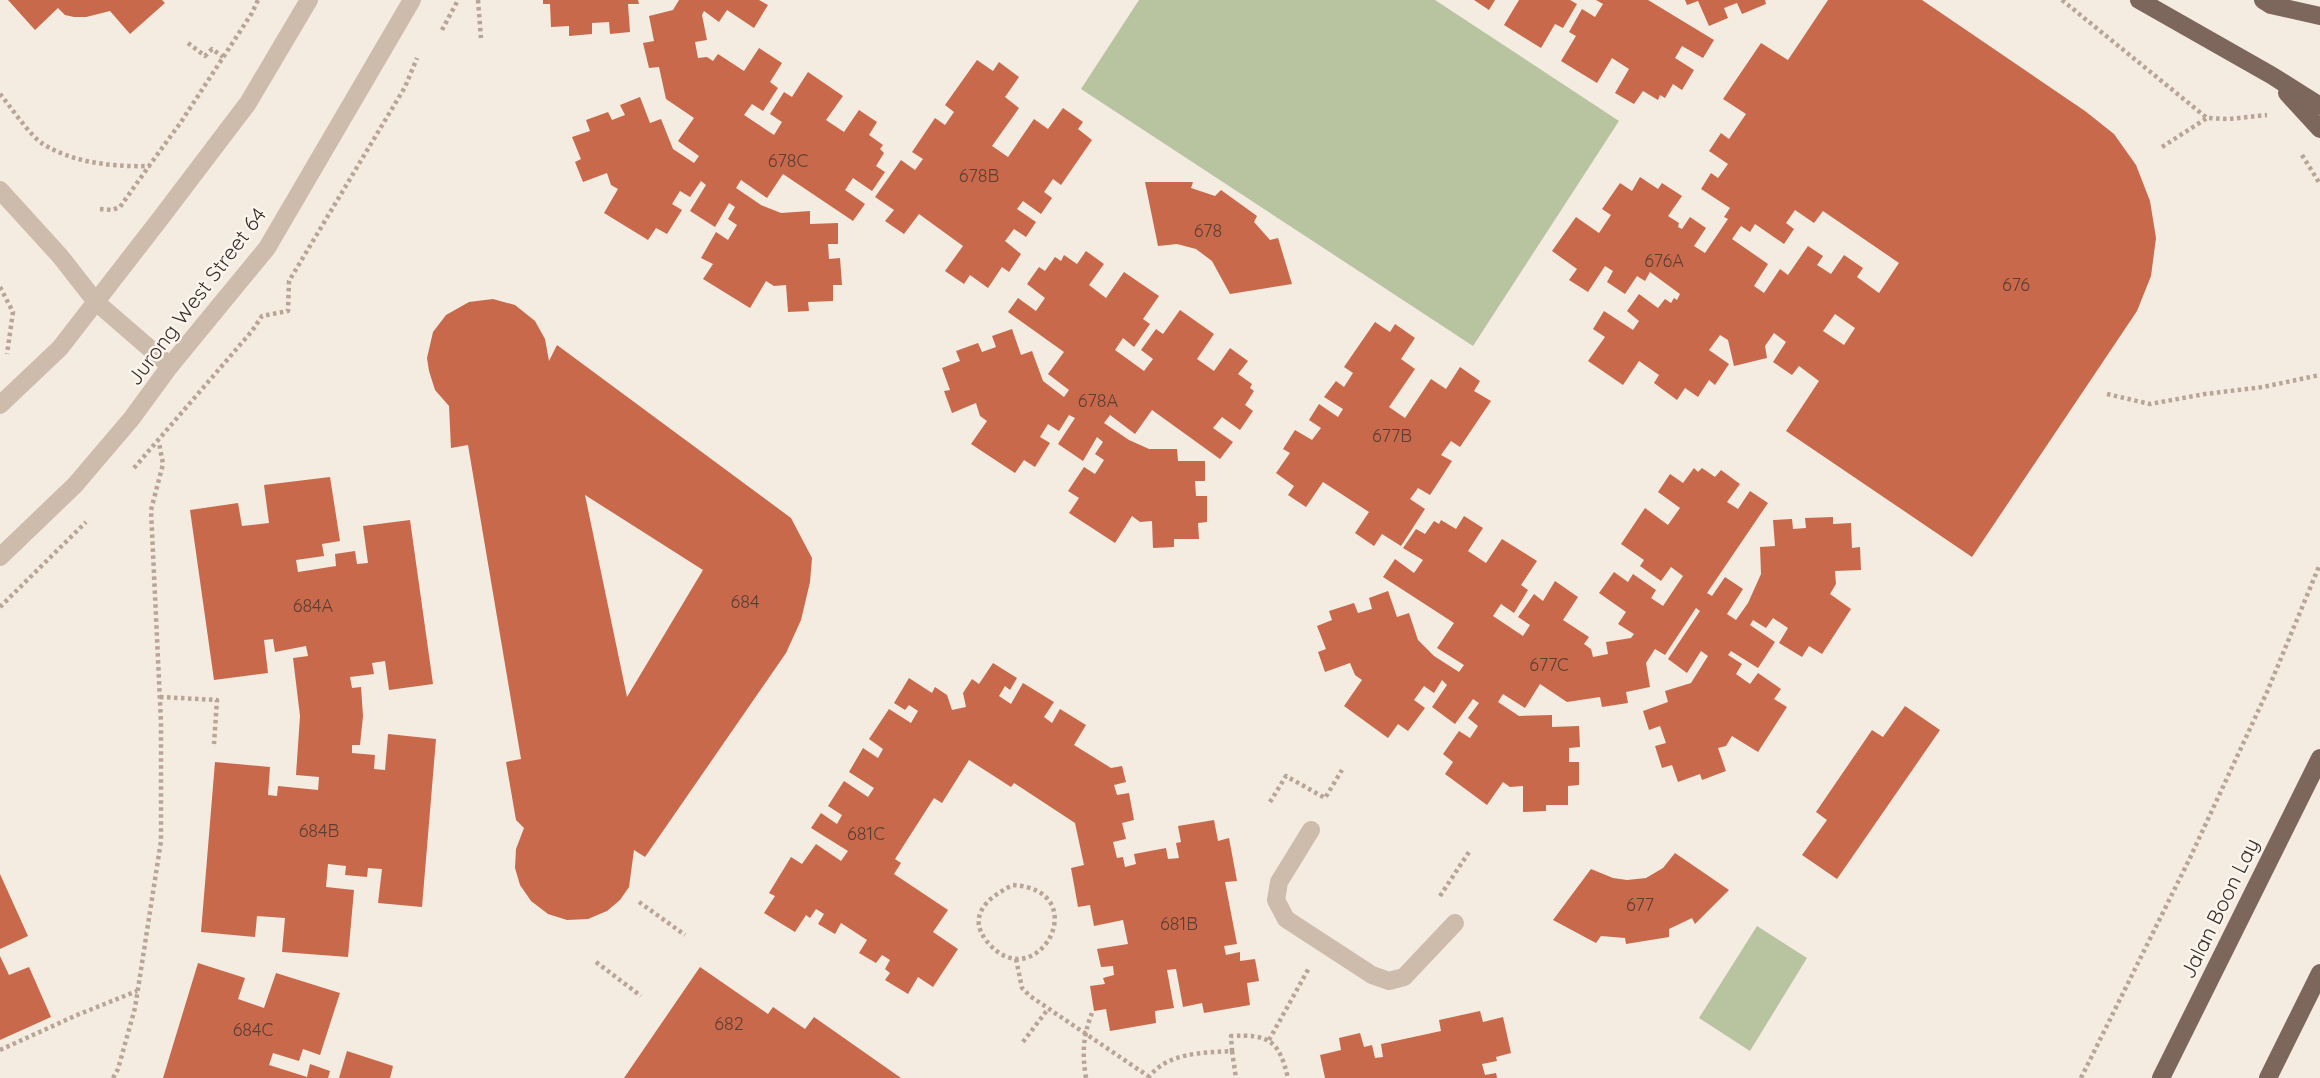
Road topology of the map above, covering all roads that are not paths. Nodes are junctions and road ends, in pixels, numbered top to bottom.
1 (309, 0) edge
2 (412, 0) edge
3 (2139, 0) edge
4 (2263, 0) edge
5 (2320, 16) edge
6 (2271, 75) junction
7 (2320, 106) edge
8 (2320, 129) edge
9 (0, 190) edge
10 (96, 302) junction
11 (170, 366) junction
12 (0, 405) edge
13 (0, 557) edge
14 (2320, 758) edge
15 (1311, 830) dead end
16 (1455, 923) dead end
17 (2320, 973) edge
18 (2161, 1078) edge
19 (2268, 1078) edge

1 - 10 street
2 - 11 street, Jurong West Street 64
3 - 6 main road
4 - 5 main road
6 - 7 main road
6 - 8 main road
9 - 10 street
10 - 11 street
10 - 12 street
11 - 13 street, Jurong West Street 64
14 - 18 main road, Jalan Boon Lay
15 - 16 street
17 - 19 main road

